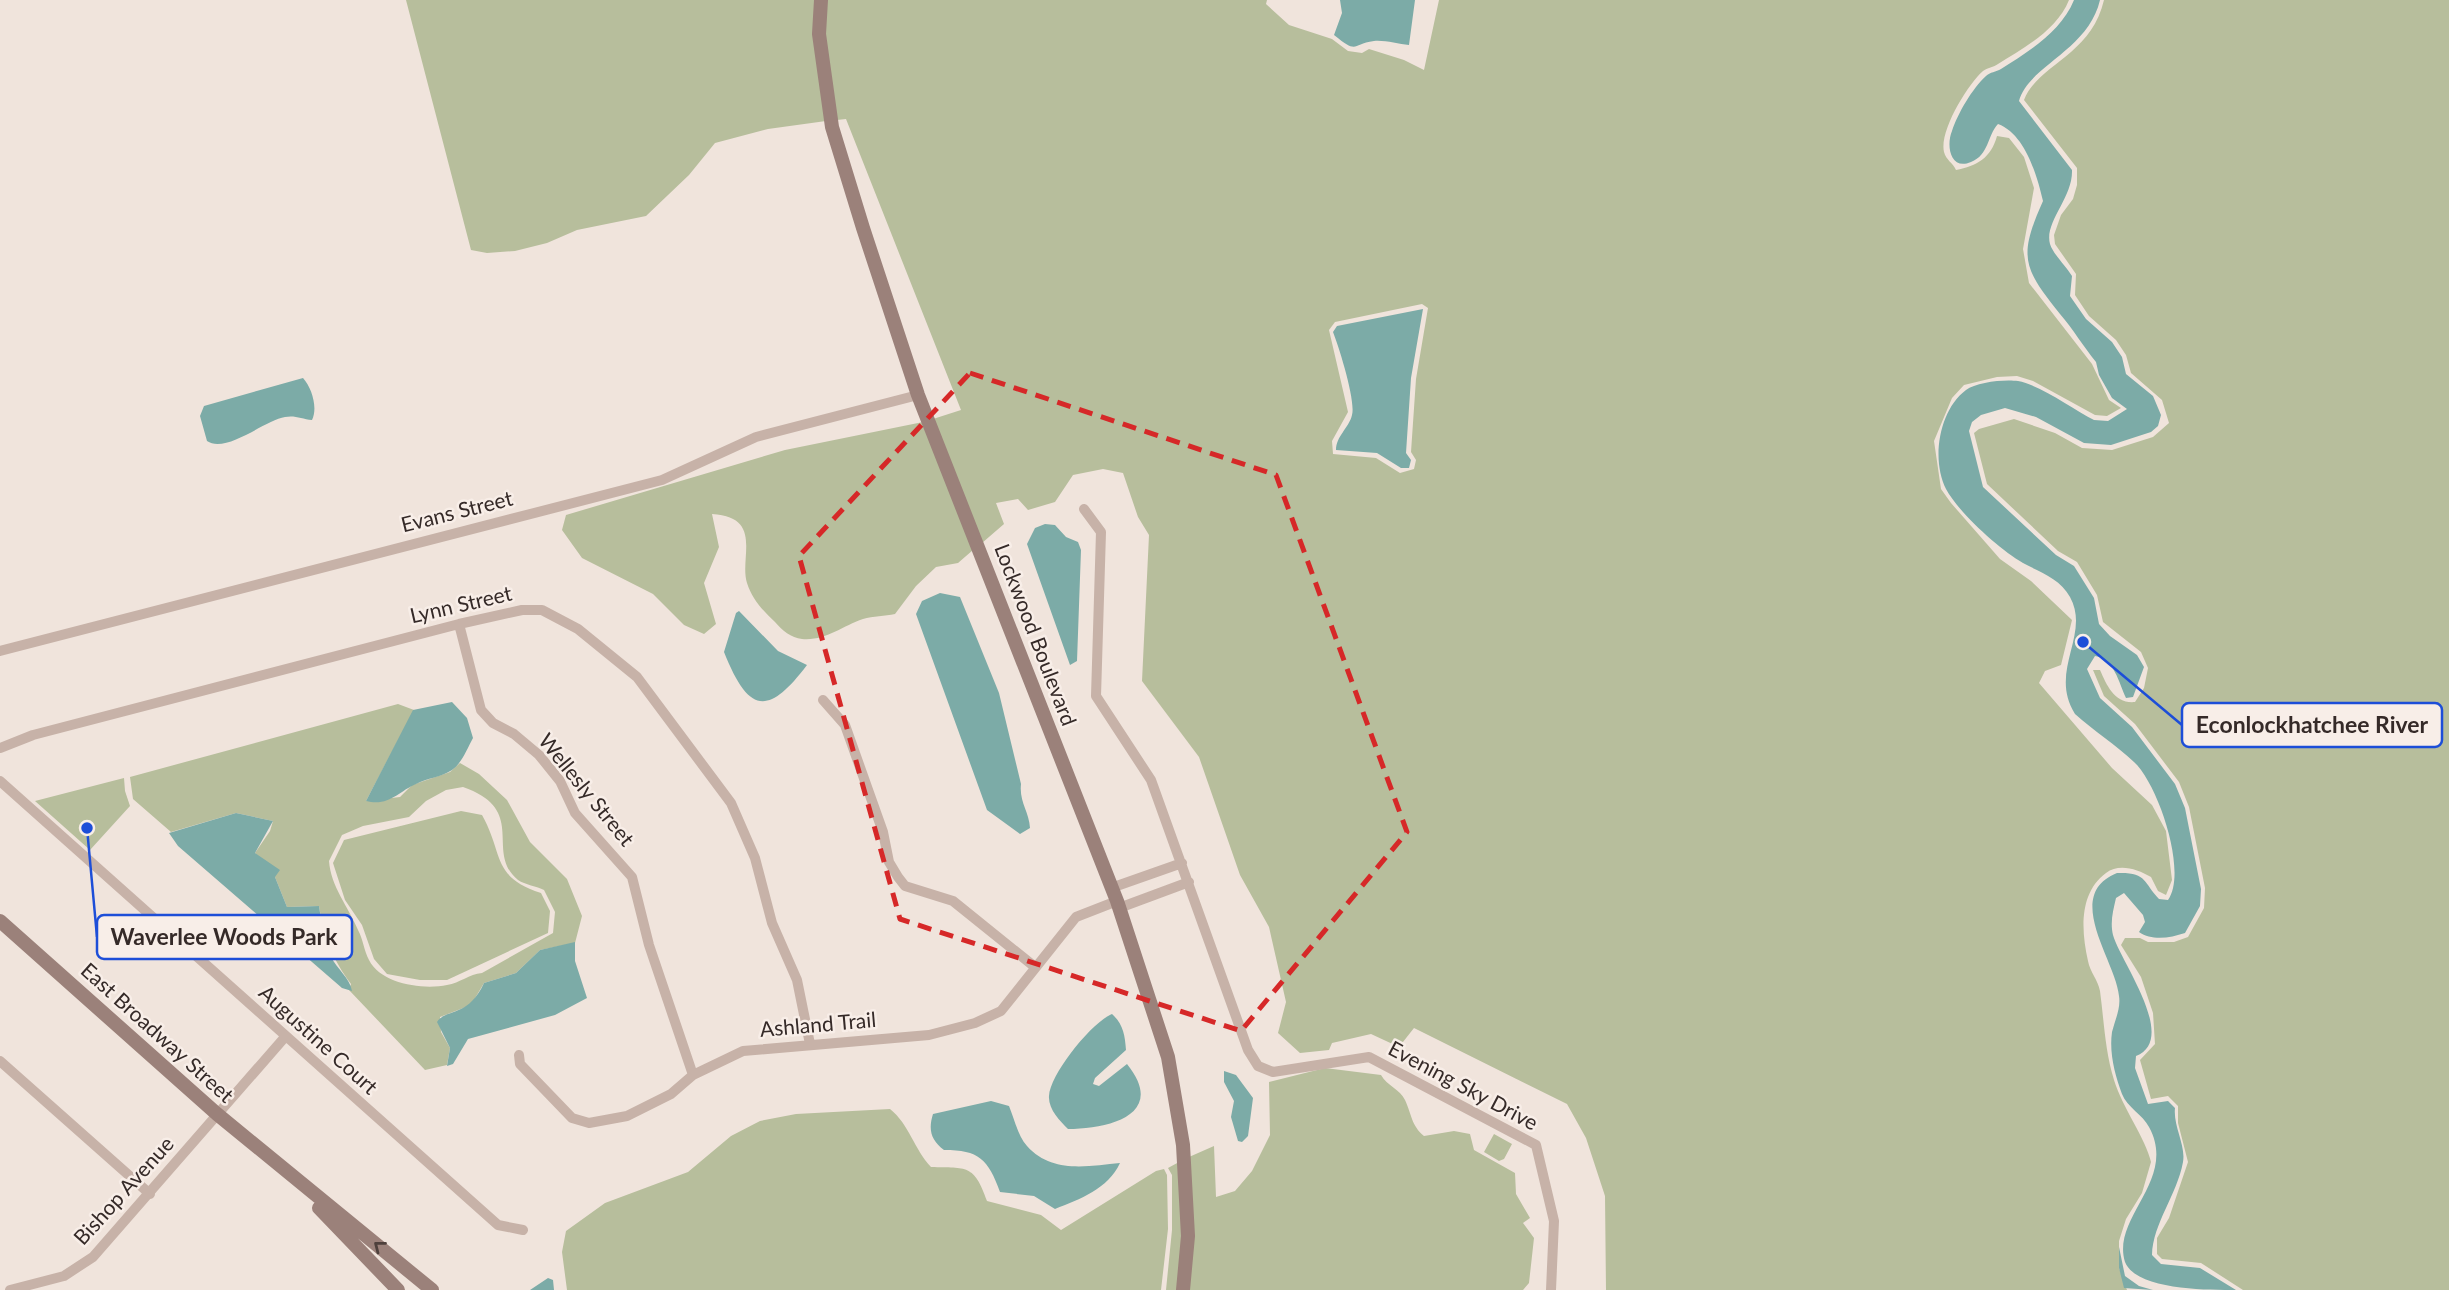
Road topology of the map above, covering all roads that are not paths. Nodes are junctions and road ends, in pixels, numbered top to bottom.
1 (821, 0) edge
2 (918, 395) junction
3 (1084, 509) dead end
4 (459, 624) junction
5 (0, 651) edge
6 (823, 701) dead end
7 (0, 748) edge
8 (0, 781) edge
9 (1182, 863) junction
10 (1189, 882) junction
11 (1115, 899) junction
12 (0, 921) edge
13 (1035, 967) junction
14 (285, 1037) junction
15 (810, 1044) junction
16 (519, 1055) dead end
17 (0, 1062) edge
18 (693, 1075) junction
19 (217, 1114) junction
20 (287, 1174) junction
21 (150, 1194) junction
22 (523, 1230) dead end
23 (10, 1290) edge
24 (398, 1290) edge
25 (432, 1290) edge
26 (1183, 1290) edge
27 (1551, 1290) edge

1 - 2 street, Lockwood Boulevard
2 - 5 street, Evans Street
2 - 11 street, Lockwood Boulevard
3 - 9 street, Evening Sky Drive
4 - 7 street, Lynn Street
4 - 15 street, Lynn Street
4 - 18 street, Wellesly Street
6 - 13 street
8 - 14 street, Augustine Court
9 - 10 street, Evening Sky Drive
9 - 11 street
10 - 11 street
10 - 27 street, Evening Sky Drive
11 - 13 street, Ashland Trail
11 - 26 street, Lockwood Boulevard
12 - 19 street, East Broadway Street
13 - 15 street, Ashland Trail
14 - 19 street, Bishop Avenue
14 - 22 street, Augustine Court
15 - 18 street, Ashland Trail
16 - 18 street, Ashland Trail
17 - 21 street
19 - 20 street, East Broadway Street
19 - 21 street, Bishop Avenue
20 - 24 street, East Broadway Street
25 -> 20 street, East Broadway Street
21 - 23 street, Bishop Avenue

